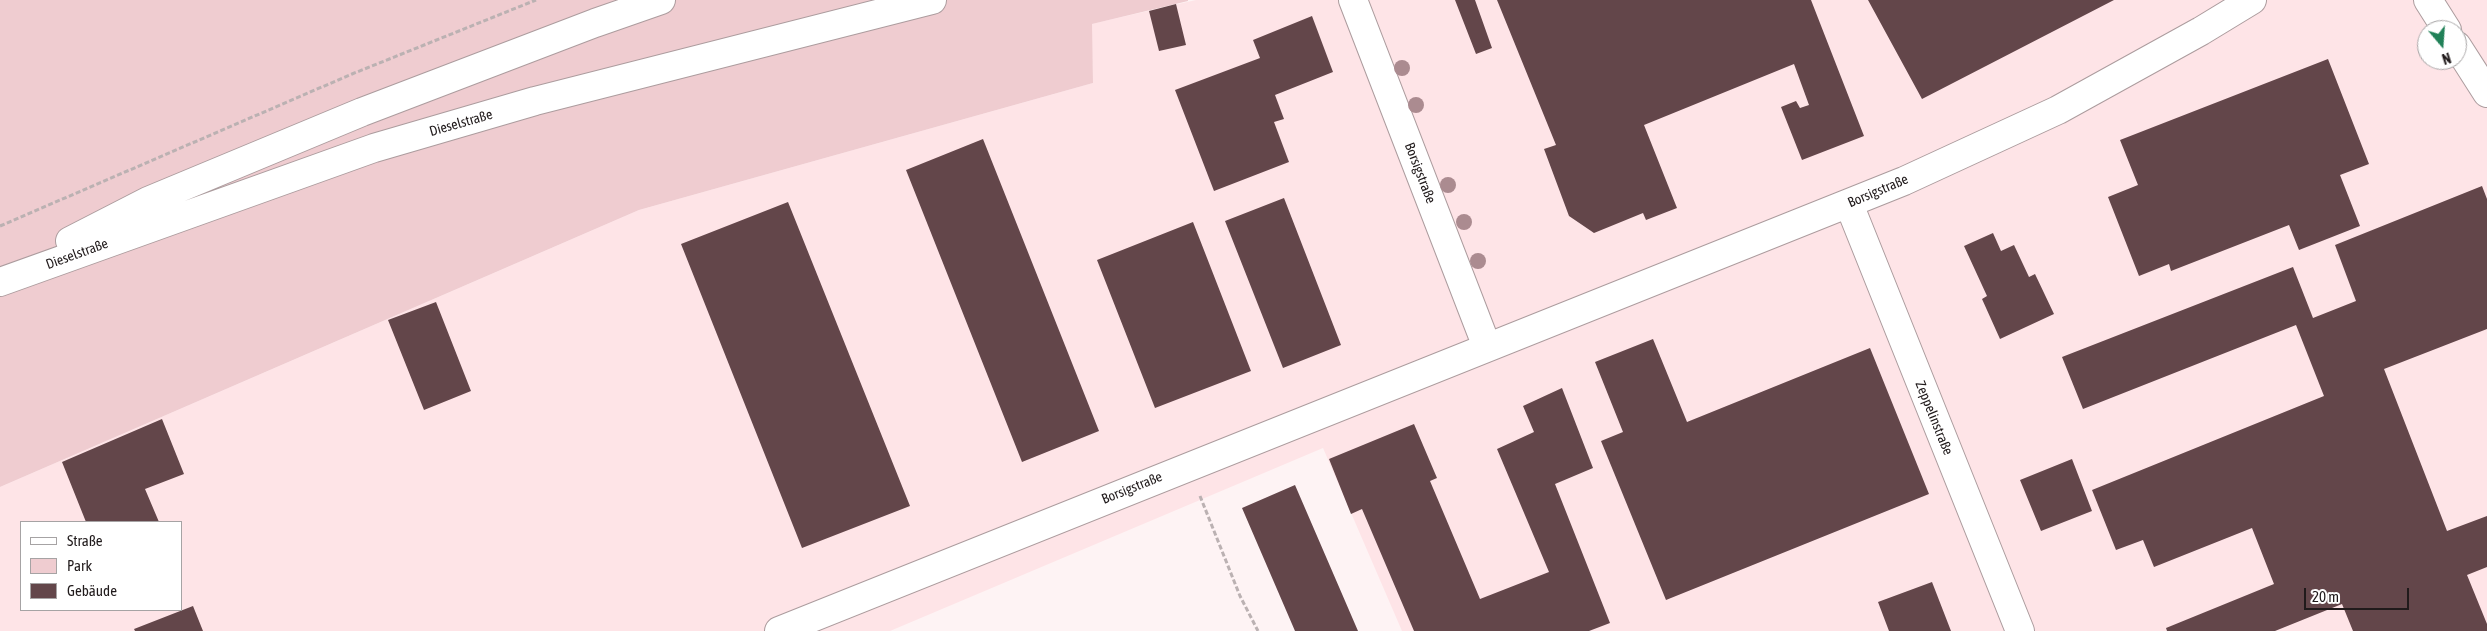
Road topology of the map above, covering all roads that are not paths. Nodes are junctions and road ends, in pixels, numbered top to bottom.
1 (661, 0) edge
2 (932, 0) edge
3 (1353, 0) edge
4 (2252, 0) edge
5 (2428, 0) edge
6 (2441, 20) edge
7 (2467, 62) edge
8 (2487, 93) edge
9 (1849, 204) junction
10 (0, 275) edge
11 (0, 282) edge
12 (1487, 347) junction
13 (779, 631) edge
14 (2020, 631) edge

1 - 10 street, Dieselstraße
2 - 11 street, Dieselstraße
3 - 12 street, Borsigstraße
4 - 9 street, Borsigstraße
5 - 6 street
7 - 8 street
9 - 12 street, Borsigstraße
9 - 14 street, Zeppelinstraße
12 - 13 street, Borsigstraße

